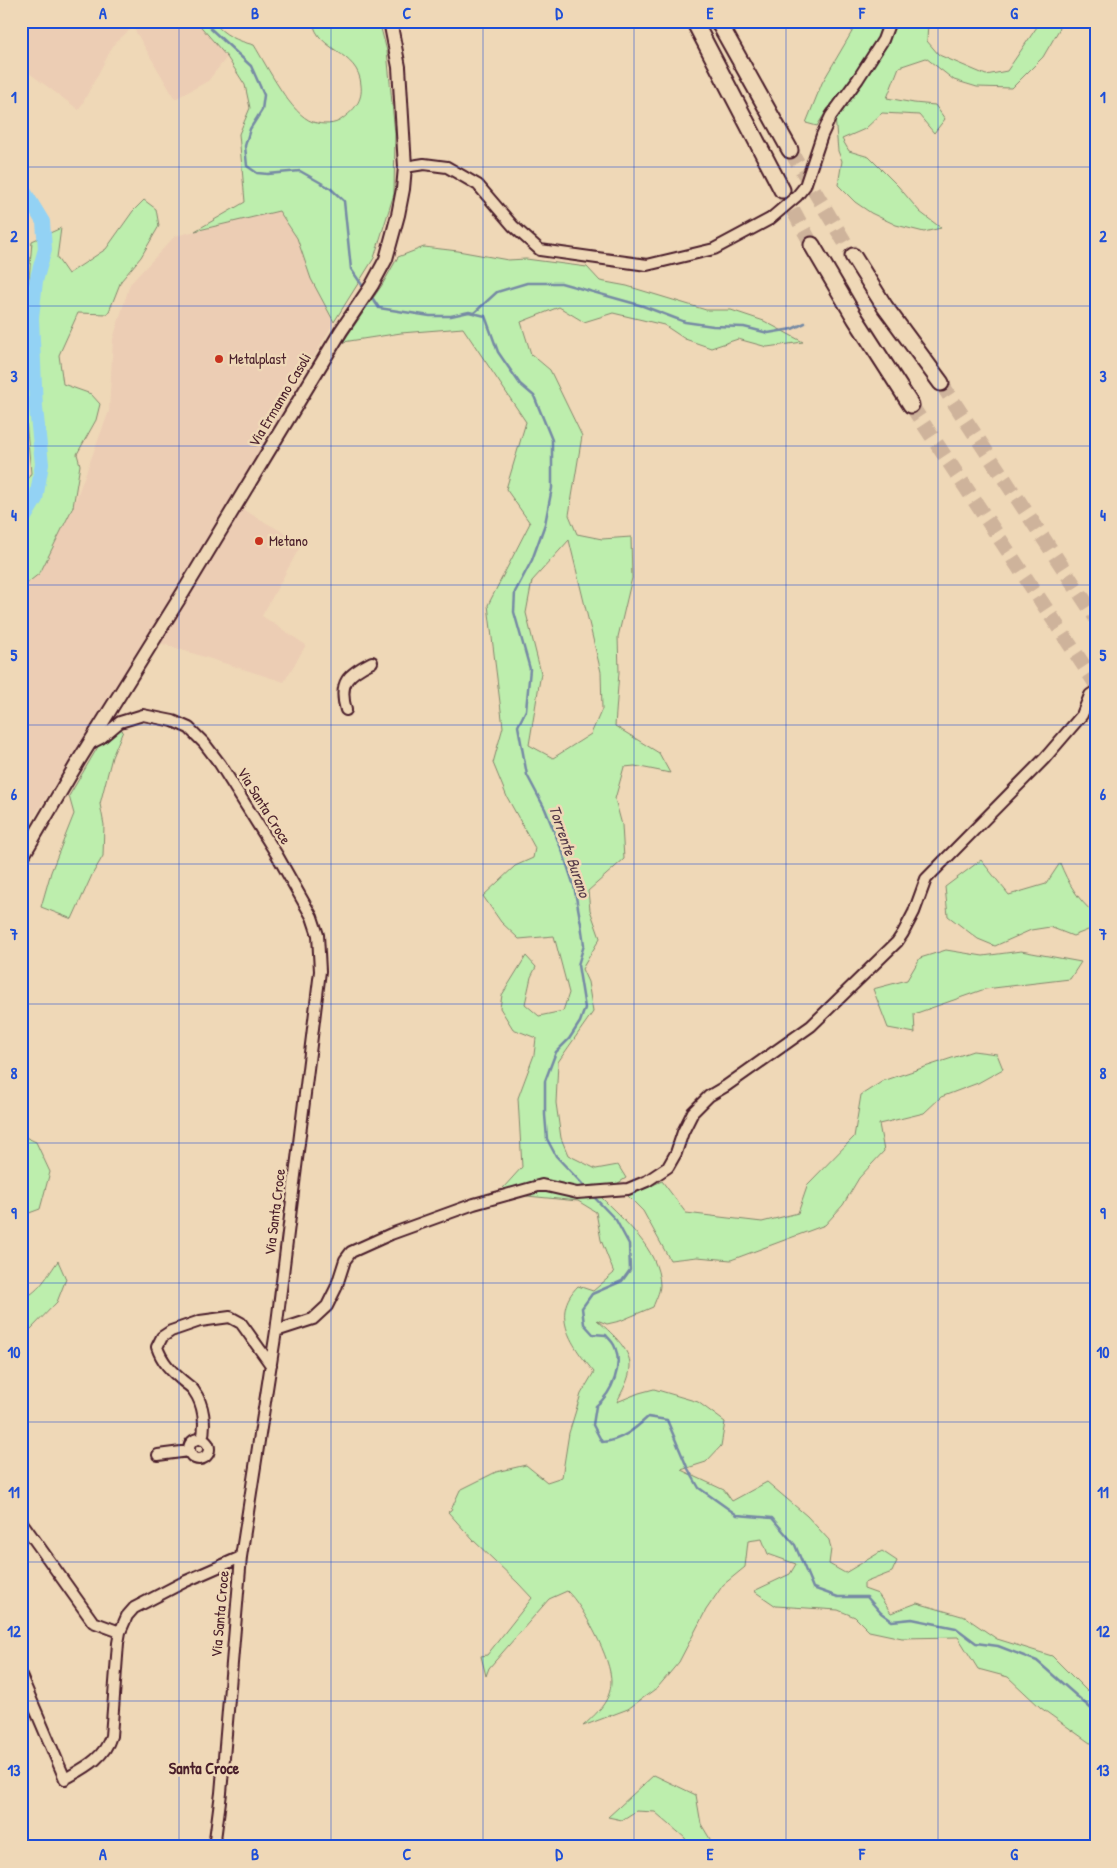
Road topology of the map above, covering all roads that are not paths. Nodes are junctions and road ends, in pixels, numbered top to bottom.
1 (694, 21) edge
2 (718, 21) edge
3 (890, 21) edge
4 (390, 23) edge
5 (790, 150) tunnel mouth
6 (405, 167) junction
7 (782, 190) tunnel mouth
8 (812, 245) tunnel mouth
9 (852, 256) tunnel mouth
10 (941, 383) tunnel mouth
11 (911, 405) tunnel mouth
12 (372, 662) dead end
13 (1096, 691) edge
14 (346, 710) dead end
15 (88, 745) junction
16 (21, 859) edge
17 (276, 1332) junction
18 (271, 1365) junction
19 (202, 1440) junction
20 (189, 1451) junction
21 (158, 1455) dead end
22 (21, 1521) edge
23 (241, 1557) junction
24 (228, 1563) junction
25 (239, 1571) junction
26 (120, 1632) junction
27 (21, 1676) edge
28 (214, 1847) edge

1 - 7 highway
2 - 5 highway
3 - 6 street
4 - 6 main road, Via Ermanno Casoli
6 - 15 main road, Via Ermanno Casoli
8 - 11 highway
9 - 10 highway
12 - 14 street
13 - 17 street
15 - 16 main road, Via Ermanno Casoli
15 - 17 street, Via Santa Croce
17 - 18 street, Via Santa Croce
18 - 19 street
18 - 23 street, Via Santa Croce
19 - 20 street
19 - 20 street
20 - 21 street
22 - 26 street
23 - 24 street
23 - 25 street, Via Santa Croce
24 - 25 street
24 - 26 street
25 - 28 street, Via Santa Croce
26 - 27 street

